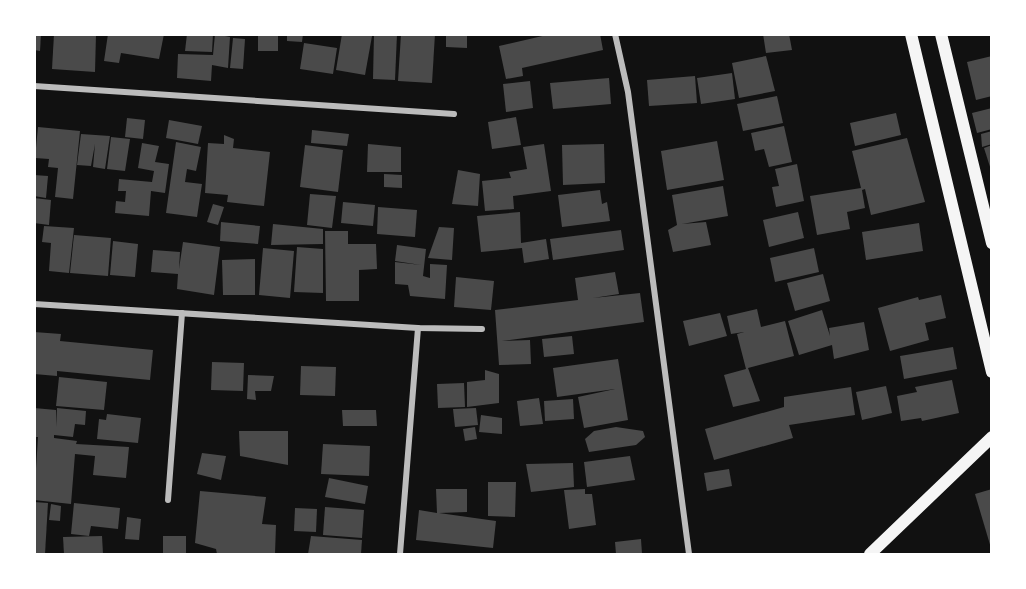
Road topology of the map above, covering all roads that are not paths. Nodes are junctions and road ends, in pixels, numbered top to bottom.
1 (615, 34) edge
2 (911, 34) edge
3 (941, 34) edge
4 (34, 86) edge
5 (454, 114) dead end
6 (992, 243) edge
7 (34, 304) edge
8 (182, 313) junction
9 (418, 328) junction
10 (483, 329) dead end
11 (992, 372) edge
12 (992, 437) edge
13 (168, 500) dead end
14 (400, 555) edge
15 (689, 555) edge
16 (870, 555) edge

1 - 15 street
2 - 11 main road
3 - 6 main road
4 - 5 street
7 - 8 street
8 - 9 street
8 - 13 street
9 - 10 street
9 - 14 street
12 - 16 main road

